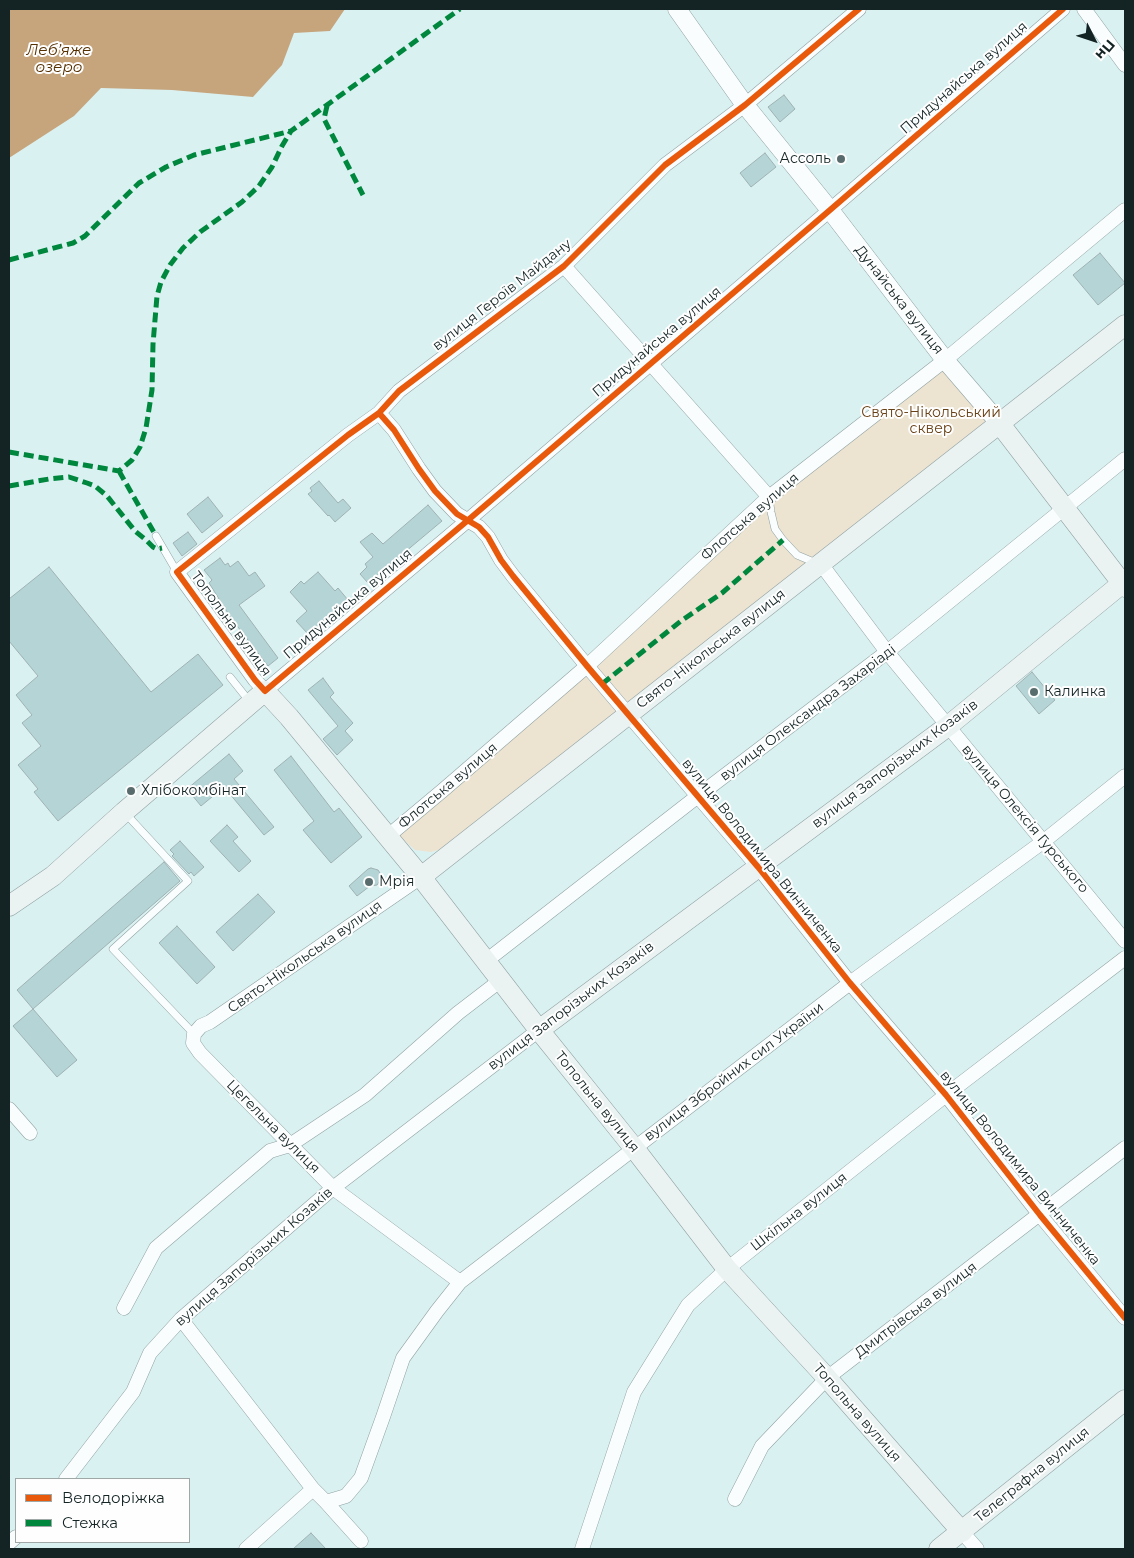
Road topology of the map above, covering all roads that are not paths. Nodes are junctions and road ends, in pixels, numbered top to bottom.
1 (677, 9) edge
2 (859, 9) edge
3 (1063, 9) edge
4 (1084, 9) edge
5 (1125, 65) edge
6 (745, 106) junction
7 (830, 210) junction
8 (1125, 210) edge
9 (564, 266) junction
10 (1125, 325) edge
11 (945, 360) junction
12 (650, 364) junction
13 (379, 413) junction
14 (1000, 424) junction
15 (1125, 459) edge
16 (769, 497) junction
17 (1064, 509) junction
18 (467, 521) junction
19 (156, 536) dead end
20 (821, 564) junction
21 (177, 572) junction
22 (1124, 584) edge
23 (887, 652) junction
24 (587, 666) junction
25 (230, 677) dead end
26 (257, 697) junction
27 (628, 714) junction
28 (948, 726) junction
29 (1125, 776) edge
30 (698, 796) junction
31 (124, 812) junction
32 (387, 837) junction
33 (1044, 841) junction
34 (758, 867) junction
35 (421, 877) junction
36 (9, 906) edge
37 (1125, 941) edge
38 (1125, 958) edge
39 (486, 961) junction
40 (500, 980) junction
41 (850, 983) junction
42 (539, 1030) junction
43 (194, 1034) junction
44 (946, 1094) junction
45 (9, 1109) edge
46 (30, 1133) dead end
47 (290, 1145) junction
48 (634, 1148) junction
49 (1125, 1148) edge
50 (333, 1188) junction
51 (1040, 1215) junction
52 (727, 1269) junction
53 (460, 1282) junction
54 (124, 1308) dead end
55 (181, 1318) junction
56 (1125, 1318) edge
57 (827, 1378) junction
58 (1125, 1400) edge
59 (67, 1478) edge
60 (313, 1489) junction
61 (735, 1499) dead end
62 (326, 1502) junction
63 (962, 1532) junction
64 (361, 1541) dead end
65 (246, 1549) edge
66 (582, 1549) edge
67 (939, 1549) edge
68 (977, 1549) edge

1 - 6 street, Дунайська вулиця
2 - 6 street, вулиця Героїв Майдану
3 - 7 street, Придунайська вулиця
4 - 5 street
6 - 7 street, Дунайська вулиця
6 - 9 street, вулиця Героїв Майдану
7 - 11 street, Дунайська вулиця
7 - 12 street, Придунайська вулиця
8 - 11 street, Флотська вулиця
9 - 12 street
9 - 13 street, вулиця Героїв Майдану
10 - 14 main road, Свято-Нікольська вулиця
11 - 14 street, Дунайська вулиця
11 - 16 street, Флотська вулиця
12 - 16 street
12 - 18 street, Придунайська вулиця
13 - 18 street, вулиця Володимира Винниченка
13 - 21 street, вулиця Героїв Майдану
14 - 17 main road, Дунайська вулиця
14 - 20 main road, Свято-Нікольська вулиця
15 - 17 street, вулиця Олександра Захаріаді
16 - 20 lane
16 - 24 street, Флотська вулиця
17 - 22 main road, Дунайська вулиця
17 - 23 street, вулиця Олександра Захаріаді
18 - 24 street, вулиця Володимира Винниченка
18 - 26 street, Придунайська вулиця
19 - 21 lane
20 - 23 street, вулиця Олексія Гурського
20 - 27 main road, Свято-Нікольська вулиця
21 - 26 street, Топольна вулиця
22 - 28 main road, вулиця Запорізьких Козаків
23 - 28 street, вулиця Олексія Гурського
23 - 30 street, вулиця Олександра Захаріаді
24 - 27 street, вулиця Володимира Винниченка
24 - 32 street, Флотська вулиця
25 - 26 lane
26 - 31 main road, Придунайська вулиця
26 - 32 main road, Топольна вулиця
27 - 30 street, вулиця Володимира Винниченка
27 - 35 main road, Свято-Нікольська вулиця
28 - 33 street, вулиця Олексія Гурського
28 - 34 main road, вулиця Запорізьких Козаків
29 - 33 street, вулиця Збройних сил України
30 - 34 street, вулиця Володимира Винниченка
30 - 39 street, вулиця Олександра Захаріаді
31 - 36 main road, Придунайська вулиця
31 - 43 lane
32 - 35 main road, Топольна вулиця
33 - 37 street, вулиця Олексія Гурського
33 - 41 street, вулиця Збройних сил України
34 - 41 street, вулиця Володимира Винниченка
34 - 42 main road, вулиця Запорізьких Козаків
35 - 39 main road, Топольна вулиця
35 - 43 street, Свято-Нікольська вулиця
38 - 44 street, Шкільна вулиця
39 - 40 main road, Топольна вулиця
40 - 42 main road, Топольна вулиця
40 - 47 street
41 - 44 street, вулиця Володимира Винниченка
41 - 48 street, вулиця Збройних сил України
42 - 48 main road, Топольна вулиця
42 - 50 street, вулиця Запорізьких Козаків
43 - 47 street, Цегельна вулиця
44 - 51 street, вулиця Володимира Винниченка
44 - 52 street, Шкільна вулиця
45 - 46 street
47 - 50 street, Цегельна вулиця
47 - 54 street
48 - 52 main road, Топольна вулиця
48 - 53 street, вулиця Збройних сил України
49 - 51 street, Дмитрівська вулиця
50 - 53 street, Цегельна вулиця
50 - 55 street, вулиця Запорізьких Козаків
51 - 56 street, вулиця Володимира Винниченка
51 - 57 street, Дмитрівська вулиця
52 - 57 main road, Топольна вулиця
52 - 66 street, Шкільна вулиця
53 - 62 street, вулиця Збройних сил України
55 - 59 street, вулиця Запорізьких Козаків
55 - 60 street
57 - 61 street, Дмитрівська вулиця
57 - 63 main road, Топольна вулиця
58 - 63 main road, Телеграфна вулиця
60 - 62 street
60 - 65 street
62 - 64 street
63 - 67 main road, Телеграфна вулиця
63 - 68 street, Топольна вулиця

